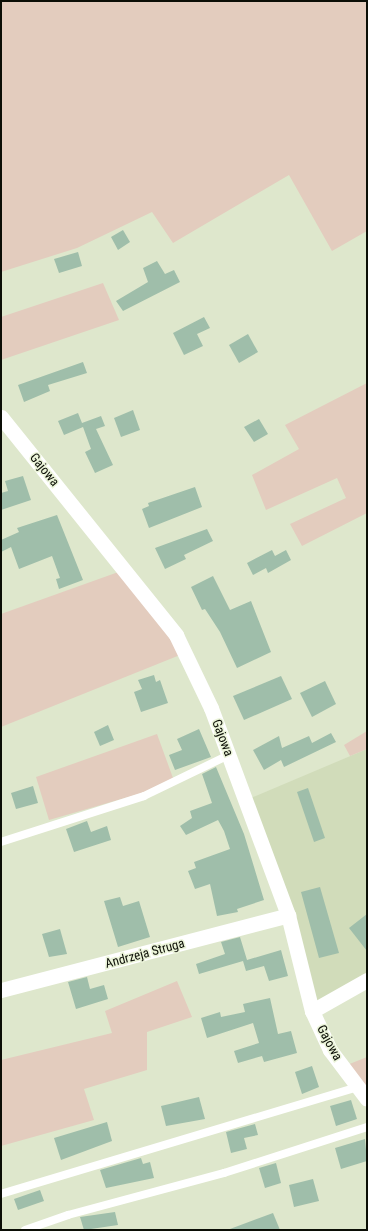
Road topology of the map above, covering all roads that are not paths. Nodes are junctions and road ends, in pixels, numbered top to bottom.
1 (1, 417) edge
2 (229, 755) junction
3 (1, 842) edge
4 (288, 915) junction
5 (367, 980) edge
6 (1, 990) edge
7 (312, 1011) junction
8 (358, 1087) junction
9 (367, 1099) edge
10 (367, 1127) edge
11 (1, 1194) edge
12 (25, 1230) edge

1 - 2 street, Gajowa
2 - 3 lane
2 - 4 street, Gajowa
4 - 6 street, Andrzeja Struga
4 - 7 street, Gajowa
5 - 7 street
7 - 8 street, Gajowa
8 - 9 street, Gajowa
8 - 11 lane
10 - 12 lane

